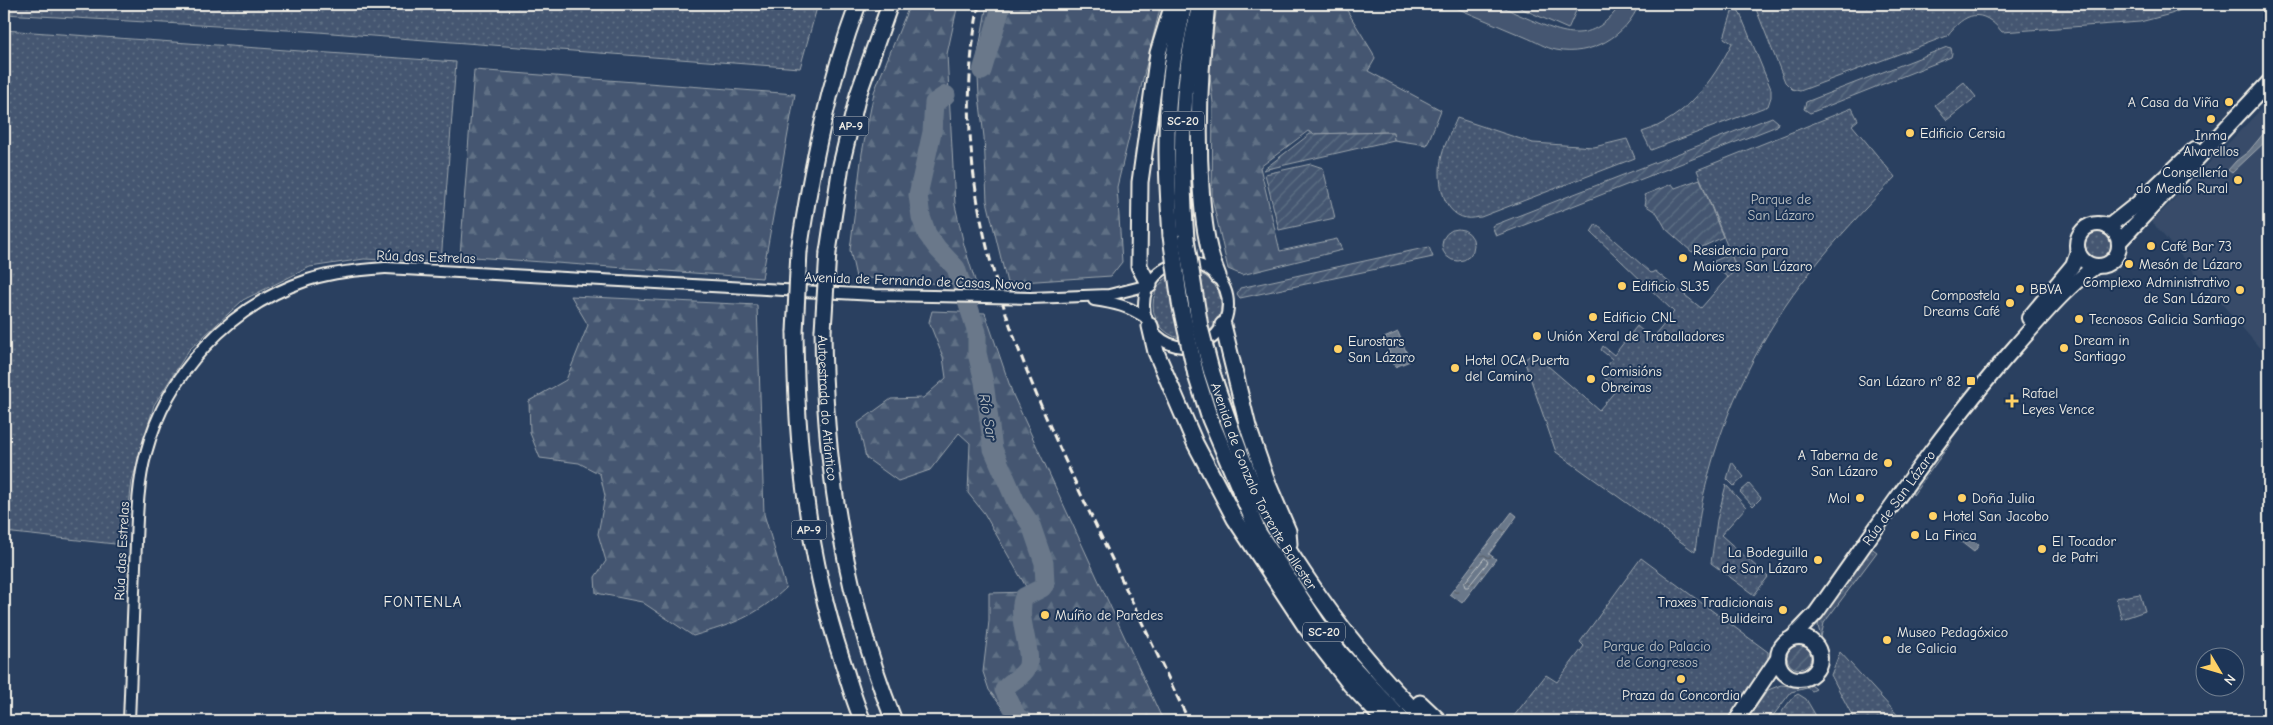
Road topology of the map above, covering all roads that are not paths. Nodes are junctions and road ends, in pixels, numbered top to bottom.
1 (858, 4) edge
2 (890, 4) edge
3 (1173, 4) edge
4 (1184, 4) edge
5 (1200, 4) edge
6 (1207, 4) edge
7 (2269, 82) edge
8 (2247, 105) junction
9 (2108, 227) junction
10 (1178, 237) junction
11 (2119, 242) junction
12 (2078, 251) junction
13 (2096, 266) junction
14 (1218, 276) junction
15 (1149, 284) junction
16 (760, 288) joint
17 (1076, 298) junction
18 (1148, 322) junction
19 (1223, 325) junction
20 (1983, 384) junction
21 (1258, 532) junction
22 (1289, 550) junction
23 (1267, 566) junction
24 (1816, 613) junction
25 (1793, 638) junction
26 (1814, 642) junction
27 (1778, 660) junction
28 (1789, 677) junction
29 (1394, 691) junction
30 (882, 693) junction
31 (1756, 695) junction
32 (129, 721) edge
33 (863, 721) edge
34 (894, 721) edge
35 (904, 721) edge
36 (1385, 721) edge
37 (1403, 721) edge
38 (1425, 721) edge
39 (1439, 721) edge
40 (1736, 721) edge

1 - 33 highway, Autoestrada do Atlántico / AP-9, bridge
2 - 30 highway, Autoestrada do Atlántico / AP-9, bridge
3 - 15 highway
4 - 10 highway, Avenida de Gonzalo Torrente Ballester / SC-20
5 - 10 highway, Avenida de Gonzalo Torrente Ballester / SC-20
6 - 14 highway
7 - 8 main road
8 - 9 main road
8 - 11 main road
9 - 11 main road
9 - 12 main road
10 - 21 highway, Avenida de Gonzalo Torrente Ballester / SC-20, bridge
10 - 22 highway, Avenida de Gonzalo Torrente Ballester / SC-20, bridge
11 - 13 main road
12 - 13 main road
12 - 20 main road, Rúa de San Lázaro
13 - 20 main road, Rúa de San Lázaro
14 - 15 street, Avenida de Fernando de Casas Novoa
14 - 19 street
15 - 17 street, Avenida de Fernando de Casas Novoa
15 - 18 street
16 - 17 street, Avenida de Fernando de Casas Novoa, bridge
16 - 32 street, Rúa das Estrelas
17 - 18 street, Avenida de Fernando de Casas Novoa
18 - 19 street, Avenida de Fernando de Casas Novoa
18 - 23 highway
19 - 22 highway
20 - 24 main road, Rúa de San Lázaro
21 - 23 highway
21 - 37 highway, Avenida de Gonzalo Torrente Ballester / SC-20
22 - 29 highway, Avenida de Gonzalo Torrente Ballester / SC-20
23 - 36 highway, SC-20
24 - 25 main road, Rúa de San Lázaro
24 - 26 main road
25 - 26 main road
25 - 27 main road
26 - 28 main road
27 - 28 main road
27 - 31 main road
28 - 31 main road
29 - 38 highway, Avenida de Gonzalo Torrente Ballester / SC-20
29 - 39 highway, SC-20
30 - 34 highway, Autoestrada do Atlántico / AP-9
30 - 35 highway
31 - 40 main road

